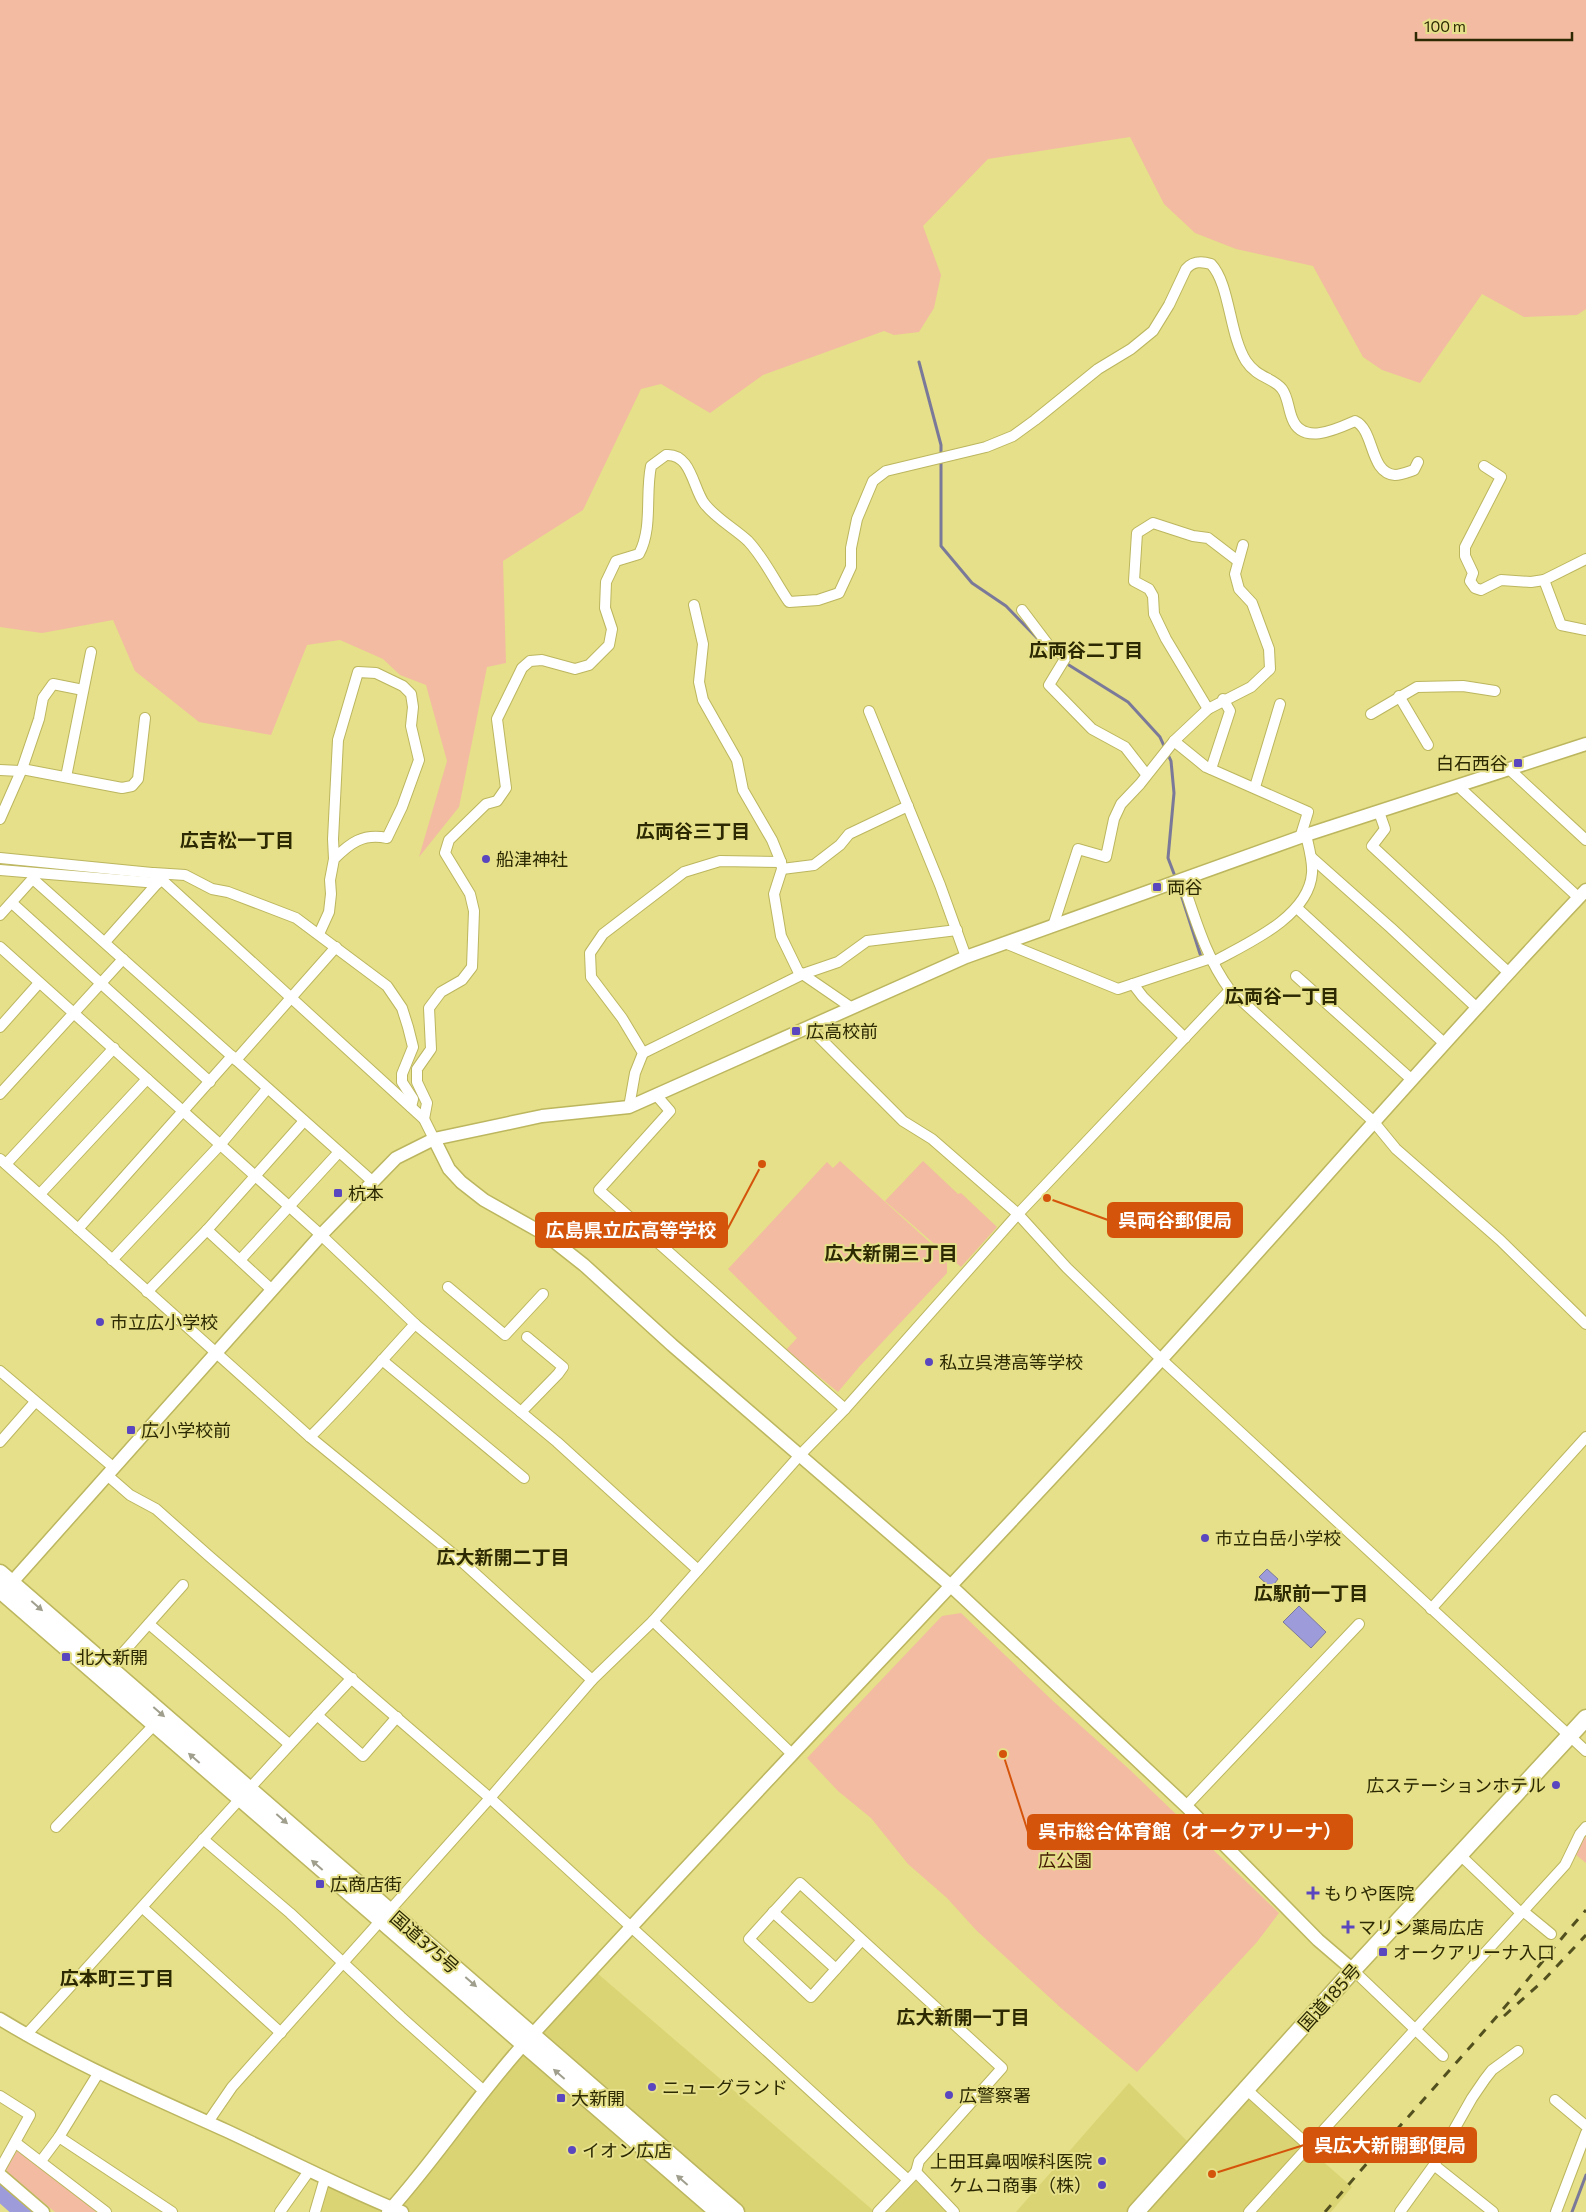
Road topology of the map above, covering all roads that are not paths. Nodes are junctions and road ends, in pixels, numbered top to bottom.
1 (1418, 462) dead end
2 (1484, 466) dead end
3 (1243, 545) dead end
4 (1586, 559) edge
5 (1238, 561) junction
6 (1544, 580) junction
7 (694, 606) dead end
8 (1022, 610) dead end
9 (1586, 630) edge
10 (91, 652) dead end
11 (83, 690) junction
12 (1495, 691) dead end
13 (1399, 696) junction
14 (1223, 699) junction
15 (1280, 704) dead end
16 (1208, 708) junction
17 (869, 711) dead end
18 (1371, 714) dead end
19 (145, 718) dead end
20 (1174, 741) junction
21 (1586, 744) edge
22 (1428, 745) dead end
23 (1211, 769) junction
24 (1509, 769) junction
25 (0, 770) edge
26 (21, 770) junction
27 (1146, 774) junction
28 (66, 777) junction
29 (1458, 786) junction
30 (1255, 787) junction
31 (908, 806) junction
32 (1379, 812) junction
33 (0, 819) edge
34 (1303, 836) junction
35 (1586, 840) edge
36 (1311, 857) junction
37 (0, 858) edge
38 (334, 859) junction
39 (40, 861) junction
40 (782, 866) junction
41 (0, 870) edge
42 (152, 873) junction
43 (36, 876) junction
44 (1182, 880) junction
45 (160, 881) junction
46 (1582, 894) edge
47 (12, 903) junction
48 (1296, 908) junction
49 (0, 916) edge
50 (1052, 926) junction
51 (957, 930) junction
52 (319, 934) junction
53 (105, 942) junction
54 (1005, 943) junction
55 (336, 947) junction
56 (2, 953) edge
57 (966, 956) junction
58 (123, 959) junction
59 (1212, 960) junction
60 (1509, 973) junction
61 (803, 974) junction
62 (1296, 976) dead end
63 (102, 982) junction
64 (39, 983) junction
65 (1133, 984) junction
66 (1230, 990) junction
67 (291, 998) junction
68 (852, 1008) junction
69 (1477, 1008) junction
70 (73, 1014) junction
71 (0, 1027) edge
72 (810, 1028) junction
73 (1185, 1038) junction
74 (1444, 1043) junction
75 (114, 1048) junction
76 (643, 1053) junction
77 (234, 1058) junction
78 (147, 1079) junction
79 (1411, 1079) junction
80 (210, 1082) junction
81 (267, 1089) junction
82 (0, 1094) edge
83 (658, 1096) junction
84 (411, 1107) junction
85 (629, 1107) junction
86 (184, 1111) junction
87 (424, 1119) junction
88 (304, 1121) junction
89 (1373, 1122) junction
90 (434, 1139) junction
91 (220, 1144) junction
92 (338, 1152) junction
93 (3, 1161) edge
94 (256, 1176) junction
95 (372, 1181) junction
96 (40, 1194) junction
97 (290, 1207) junction
98 (1018, 1214) junction
99 (78, 1229) junction
100 (207, 1230) junction
101 (322, 1235) junction
102 (112, 1260) junction
103 (240, 1260) junction
104 (448, 1287) dead end
105 (272, 1290) junction
106 (147, 1292) junction
107 (543, 1294) dead end
108 (415, 1324) junction
109 (1586, 1324) edge
110 (527, 1338) dead end
111 (216, 1352) junction
112 (1162, 1359) junction
113 (382, 1360) junction
114 (0, 1371) edge
115 (35, 1402) junction
116 (845, 1409) junction
117 (521, 1412) junction
118 (310, 1437) junction
119 (1586, 1437) edge
120 (0, 1442) edge
121 (800, 1455) junction
122 (110, 1471) junction
123 (524, 1478) dead end
124 (698, 1570) junction
125 (183, 1585) dead end
126 (951, 1586) junction
127 (3, 1587) edge
128 (1431, 1609) junction
129 (653, 1621) junction
130 (148, 1624) junction
131 (1359, 1624) dead end
132 (105, 1673) junction
133 (352, 1678) junction
134 (592, 1680) junction
135 (317, 1715) junction
136 (397, 1717) junction
137 (1586, 1718) edge
138 (155, 1724) junction
139 (1569, 1735) junction
140 (289, 1744) junction
141 (1586, 1751) edge
142 (792, 1754) junction
143 (244, 1794) junction
144 (490, 1798) junction
145 (1186, 1806) junction
146 (56, 1827) dead end
147 (1586, 1827) edge
148 (203, 1839) junction
149 (1460, 1854) junction
150 (143, 1908) junction
151 (773, 1912) junction
152 (1522, 1912) junction
153 (385, 1916) junction
154 (631, 1927) junction
155 (1551, 1934) dead end
156 (862, 1940) junction
157 (343, 1964) junction
158 (836, 1969) junction
159 (1353, 1970) junction
160 (0, 2019) edge
161 (1415, 2030) junction
162 (281, 2033) junction
163 (26, 2035) junction
164 (528, 2039) junction
165 (1518, 2050) dead end
166 (1443, 2056) dead end
167 (99, 2072) junction
168 (1246, 2089) junction
169 (484, 2091) junction
170 (0, 2096) edge
171 (1554, 2100) dead end
172 (208, 2122) junction
173 (1586, 2126) edge
174 (1586, 2134) edge
175 (60, 2136) junction
176 (16, 2143) junction
177 (1309, 2146) junction
178 (41, 2160) junction
179 (1434, 2166) junction
180 (0, 2169) edge
181 (309, 2171) junction
182 (916, 2172) junction
183 (0, 2175) edge
184 (325, 2178) junction
185 (908, 2180) junction
186 (1141, 2210) edge
187 (394, 2211) edge
188 (714, 2211) edge
189 (43, 2212) edge
190 (106, 2212) edge
191 (172, 2212) edge
192 (280, 2212) edge
193 (315, 2212) edge
194 (736, 2212) edge
195 (878, 2212) edge
196 (954, 2212) edge
197 (1249, 2212) edge
198 (1400, 2212) edge
199 (1493, 2212) edge
200 (1556, 2212) edge

1 - 87 street
2 - 6 street
3 - 5 street
4 - 6 street
5 - 14 street
5 - 16 street
6 - 9 street
7 - 40 street
8 - 27 street
10 - 11 street
11 - 26 street
11 - 28 street
12 - 13 street
13 - 18 street
13 - 22 street
14 - 16 street
14 - 23 street
15 - 30 street
16 - 20 street
17 - 31 street
19 - 28 street
20 - 23 street
20 - 27 street
21 - 24 street
23 - 30 street
24 - 29 street
24 - 35 street
25 - 26 street
26 - 28 street
26 - 33 street
27 - 50 street
29 - 32 street
29 - 46 street
30 - 34 street
31 - 40 street
31 - 51 street
32 - 34 street
32 - 60 street
34 - 36 street
34 - 44 street
36 - 48 street
36 - 69 street
37 - 39 street
38 - 38 street
38 - 52 street
39 - 42 street
39 - 43 street
40 - 61 street
40 - 76 street
41 - 43 street
42 - 45 street
42 - 52 street
43 - 45 street
43 - 47 street
43 - 53 street
44 - 50 street
44 - 59 street
45 - 53 street
45 - 67 street
46 - 60 street
47 - 49 street
47 - 63 street
48 - 59 street
48 - 74 street
50 - 54 street
51 - 57 street
51 - 61 street
52 - 55 street
53 - 58 street
54 - 57 street
54 - 65 street
55 - 67 street
55 - 84 street
56 - 64 street
57 - 68 street
58 - 63 street
58 - 77 street
59 - 65 street
59 - 66 street
60 - 69 street
61 - 68 street
61 - 76 street
62 - 79 street
63 - 70 street
63 - 80 street
64 - 70 street
64 - 71 street
65 - 73 street
66 - 73 street
66 - 89 street
67 - 77 street
67 - 84 street
68 - 72 street
69 - 74 street
70 - 75 street
70 - 82 street
72 - 83 street
72 - 98 street
73 - 98 street
74 - 79 street
75 - 78 street
75 - 93 street
76 - 85 street
77 - 80 street
77 - 81 street
78 - 86 street
78 - 96 street
79 - 89 street
80 - 86 street
81 - 88 street
81 - 91 street
83 - 85 street
83 - 116 street
84 - 87 street
85 - 90 street
86 - 91 street
86 - 99 street
87 - 90 street
88 - 92 street
88 - 94 street
89 - 109 street
89 - 112 street
90 - 95 street
90 - 121 street
91 - 94 street
91 - 102 street
92 - 95 street
92 - 97 street
93 - 96 street
94 - 97 street
94 - 100 street
95 - 101 street
96 - 99 street
97 - 101 street
97 - 103 street
98 - 112 street
98 - 116 street
99 - 102 street
100 - 103 street
100 - 106 street
101 - 105 street
101 - 108 street
102 - 106 street
103 - 105 street
104 - 107 street
105 - 111 street
106 - 111 street
108 - 113 street
108 - 117 street
110 - 117 street
111 - 118 street
111 - 122 street
112 - 126 street
112 - 128 street
113 - 118 street
113 - 123 street
114 - 115 street
115 - 120 street
115 - 122 street
116 - 121 street
117 - 124 street
118 - 134 street
119 - 128 street
121 - 124 street
121 - 126 street
122 - 127 street
122 - 133 street
124 - 129 street
125 - 130 street
126 - 142 street
126 - 145 street
127 - 132 highway, 国道375号
128 - 139 street
129 - 134 street
129 - 142 street
130 - 132 street
130 - 140 street
131 - 145 street
132 - 138 highway, 国道375号
132 -> 143 highway, 国道375号
133 - 135 street
133 - 136 street
134 - 144 street
135 - 136 street
135 - 140 street
136 - 144 street
137 - 139 highway, 国道185号
143 -> 138 highway, 国道375号
138 - 146 street
139 - 141 street
139 - 149 highway, 国道185号
140 - 143 street
142 - 154 street
143 - 148 street
143 - 153 highway, 国道375号
144 - 153 street
144 - 154 street
145 - 159 street
147 - 152 street
148 - 150 street
148 - 157 street
149 - 152 street
149 - 159 highway, 国道185号
150 - 162 street
150 - 163 street
151 - 156 street
151 - 158 street
151 - 158 street
152 - 155 street
152 - 161 street
153 - 157 street
153 - 164 highway, 国道375号
154 - 164 street
154 - 185 street
156 - 158 street
156 - 182 street
157 - 162 street
157 - 169 street
159 - 161 street
159 - 168 highway, 国道185号
160 - 163 street
161 - 166 street
161 - 177 street
162 - 172 street
163 - 167 street
164 - 169 street
188 -> 164 highway, 国道375号
164 - 194 highway, 国道375号
165 - 179 street
167 - 172 street
167 - 175 street
168 - 177 street
168 - 186 highway, 国道185号
169 - 187 street
170 - 176 street
171 - 173 street
172 - 181 street
174 - 200 street
175 - 178 street
175 - 191 street
176 - 178 street
176 - 180 street
177 - 197 street
178 - 190 street
179 - 198 street
179 - 199 street
181 - 184 street
181 - 192 street
182 - 185 street
182 - 196 street
183 - 189 street
184 - 187 street
184 - 193 street
185 - 195 street

